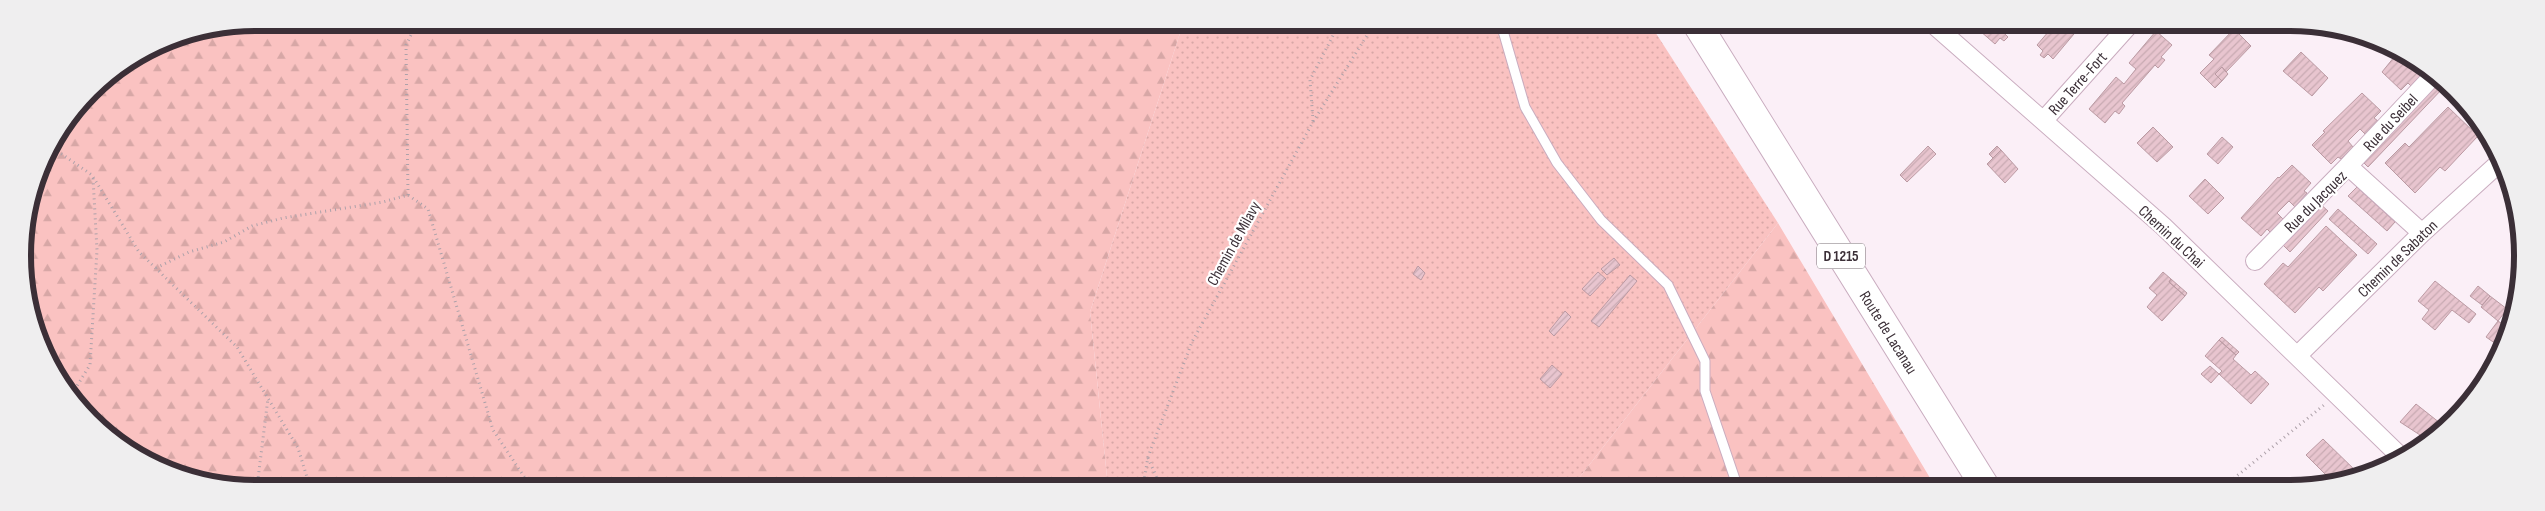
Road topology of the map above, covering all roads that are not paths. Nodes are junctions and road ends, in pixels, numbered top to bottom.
1 (1503, 31) edge
2 (1700, 31) edge
3 (1941, 31) edge
4 (2124, 31) edge
5 (2429, 80) edge
6 (2044, 120) junction
7 (2348, 166) junction
8 (2495, 166) edge
9 (2422, 233) junction
10 (2255, 262) dead end
11 (2297, 356) junction
12 (2397, 453) edge
13 (1735, 480) edge
14 (1981, 480) edge

1 - 13 lane
2 - 14 main road, Route de Lacanau / D 1215
3 - 6 street, Chemin du Chai
4 - 6 street, Rue Terre-Fort
5 - 7 street, Rue du Seibel
6 - 11 street, Chemin du Chai
7 - 9 street, Rue du Jacquez
7 - 10 street, Rue du Jacquez
8 - 9 street, Chemin de Sabaton
9 - 11 street, Chemin de Sabaton
11 - 12 street, Chemin du Chai

